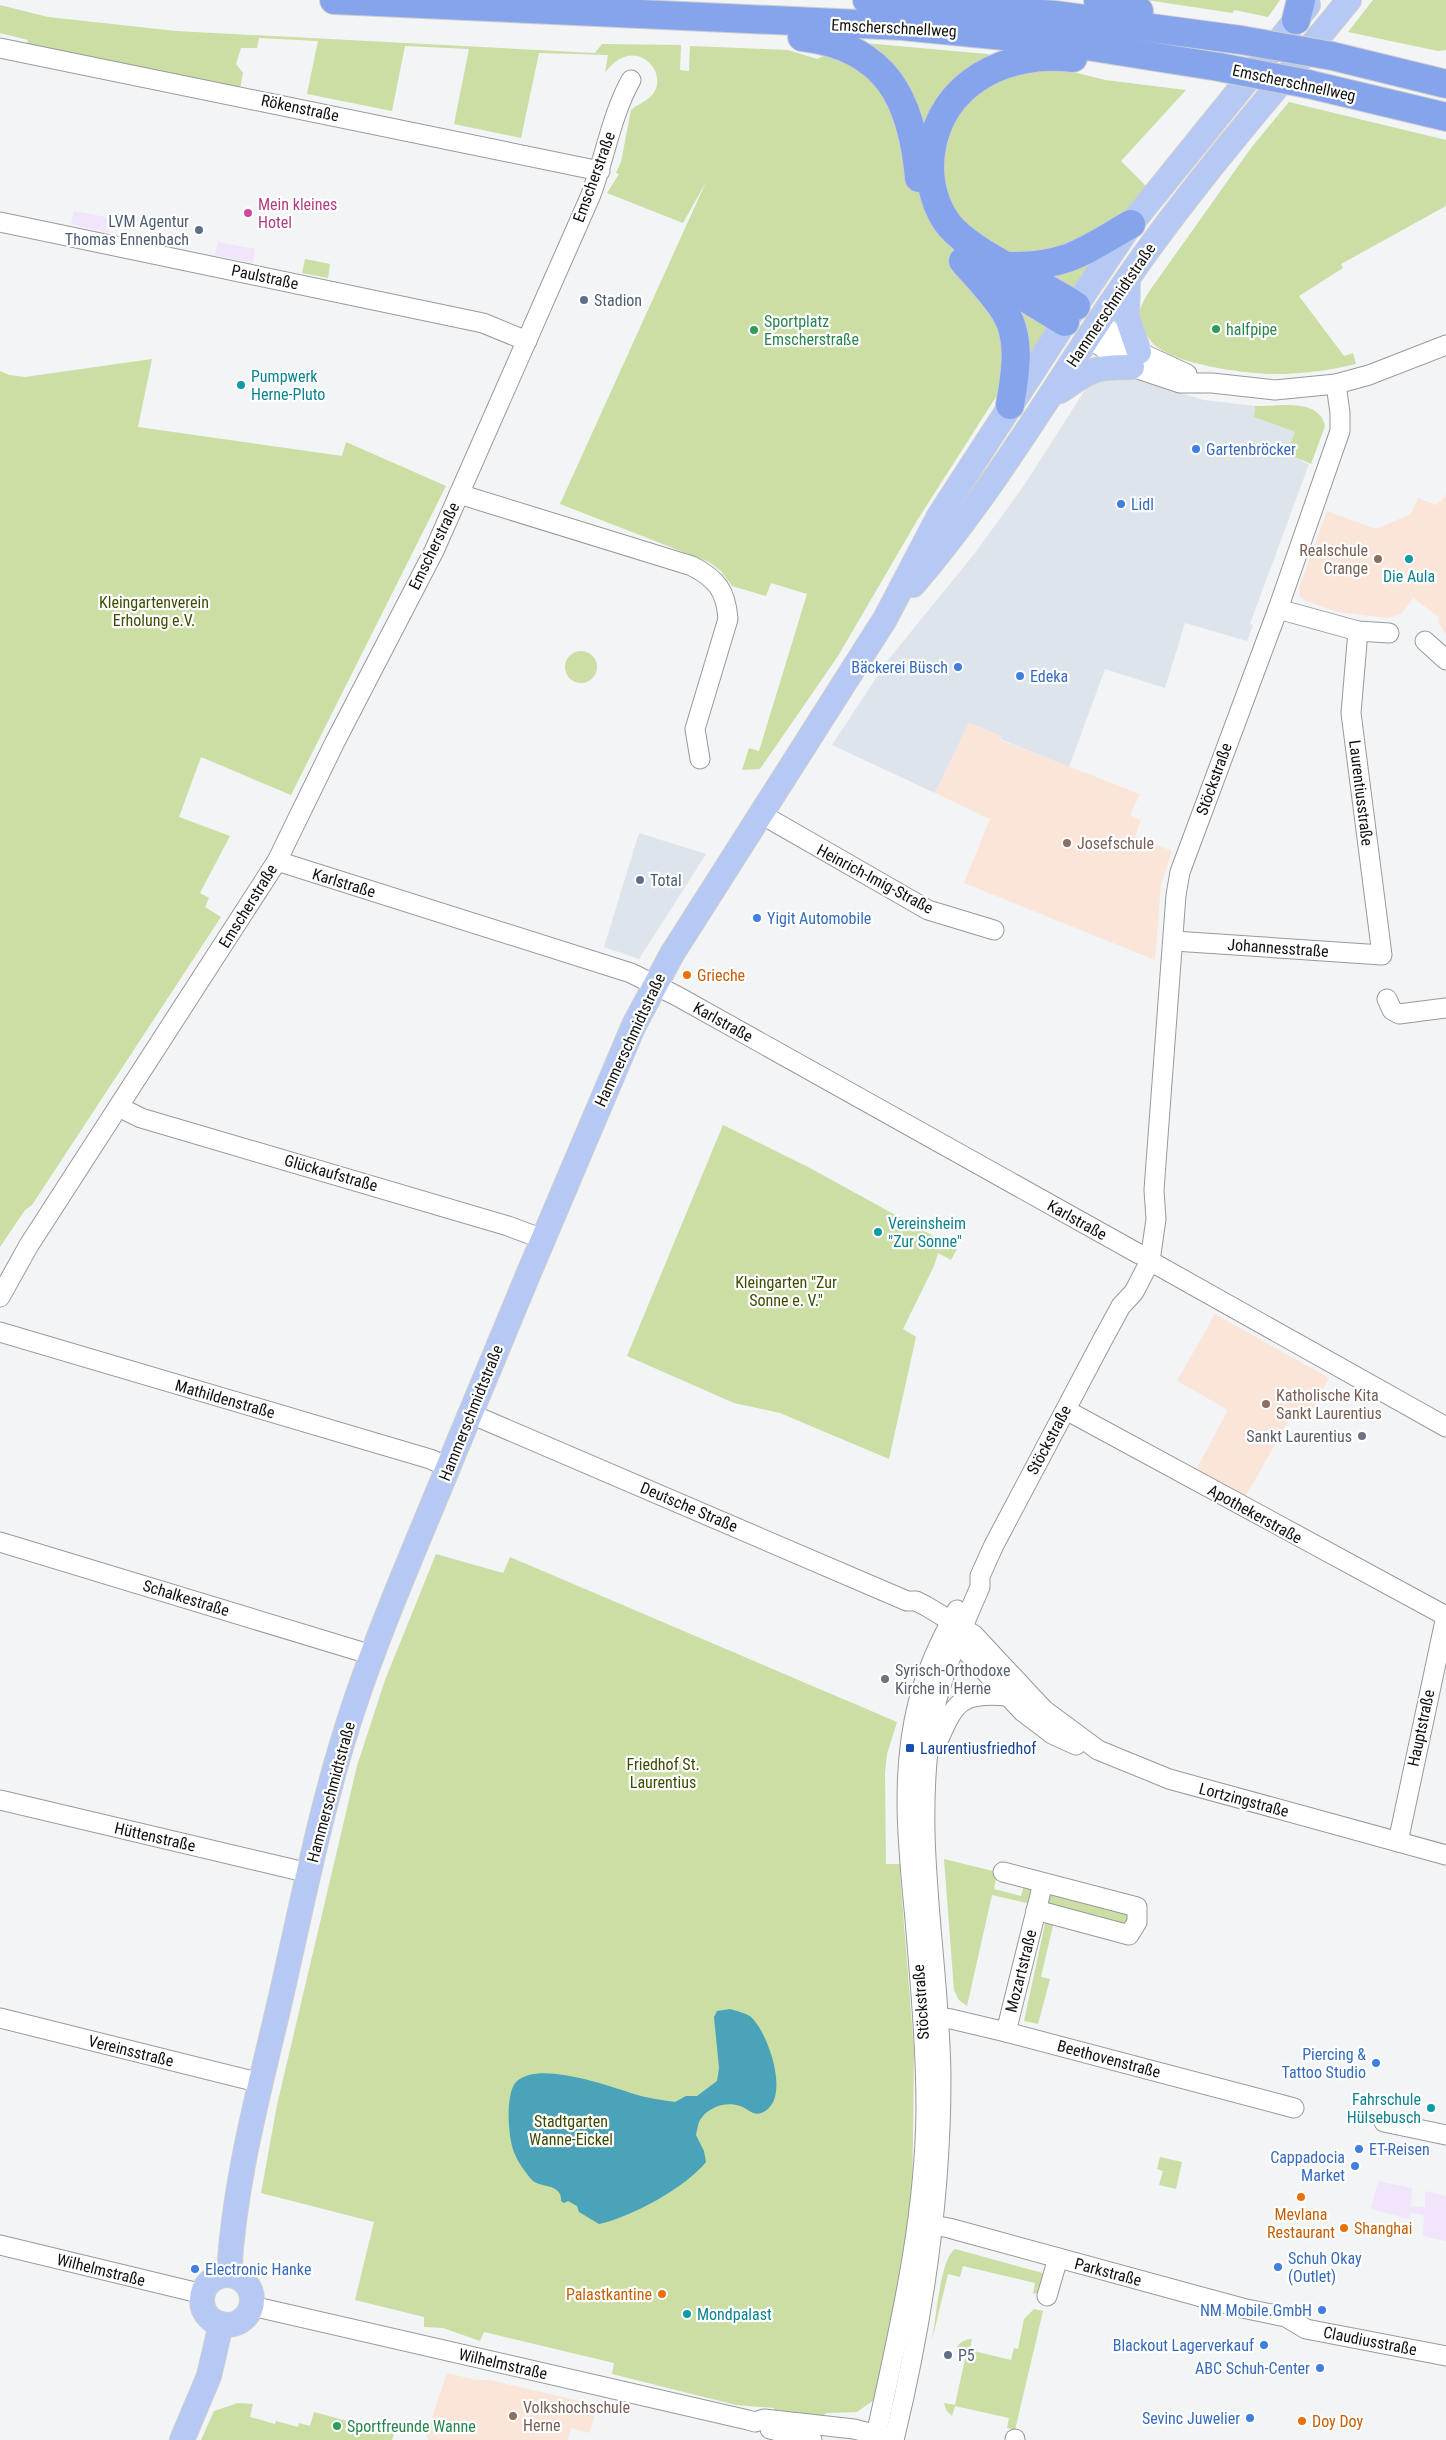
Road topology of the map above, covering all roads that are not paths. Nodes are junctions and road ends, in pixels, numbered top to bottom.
1 (334, 0) edge
2 (867, 0) edge
3 (1098, 0) edge
4 (1349, 0) edge
5 (1303, 7) edge
6 (724, 18) junction
7 (1241, 40) junction
8 (0, 48) edge
9 (1219, 67) junction
10 (631, 80) dead end
11 (1446, 84) edge
12 (1446, 117) edge
13 (600, 171) junction
14 (0, 222) edge
15 (1131, 224) junction
16 (964, 261) junction
17 (1007, 266) junction
18 (1128, 279) junction
19 (1070, 314) junction
20 (1094, 330) junction
21 (527, 340) junction
22 (1446, 345) edge
23 (1135, 359) junction
24 (1336, 384) junction
25 (1050, 397) junction
26 (1010, 405) junction
27 (460, 494) junction
28 (1278, 608) junction
29 (885, 619) junction
30 (1358, 631) junction
31 (1389, 633) dead end
32 (1425, 641) dead end
33 (1446, 660) edge
34 (700, 759) dead end
35 (762, 814) junction
36 (277, 861) junction
37 (994, 930) dead end
38 (1174, 941) junction
39 (1382, 955) joint
40 (655, 984) junction
41 (1387, 999) dead end
42 (1446, 1008) edge
43 (119, 1108) junction
44 (542, 1239) junction
45 (1145, 1258) junction
46 (0, 1297) edge
47 (0, 1332) edge
48 (1066, 1410) junction
49 (470, 1414) junction
50 (1446, 1427) edge
51 (448, 1467) junction
52 (0, 1542) edge
53 (907, 1601) joint
54 (1446, 1616) edge
55 (955, 1630) junction
56 (372, 1655) junction
57 (1007, 1696) junction
58 (1094, 1748) junction
59 (928, 1756) junction
60 (0, 1800) edge
61 (1398, 1842) junction
62 (1446, 1855) edge
63 (1003, 1872) dead end
64 (309, 1873) junction
65 (1042, 1882) junction
66 (1036, 1910) junction
67 (931, 2017) junction
68 (0, 2018) edge
69 (1006, 2032) junction
70 (261, 2083) junction
71 (1294, 2108) dead end
72 (1384, 2122) dead end
73 (1446, 2135) edge
74 (926, 2224) junction
75 (0, 2245) edge
76 (1058, 2258) junction
77 (229, 2274) junction
78 (202, 2294) junction
79 (1047, 2296) dead end
80 (252, 2306) junction
81 (1296, 2323) joint
82 (221, 2324) junction
83 (1446, 2356) edge
84 (755, 2422) junction
85 (885, 2439) edge
86 (182, 2440) edge
87 (812, 2440) edge

1 - 6 highway, Emscherschnellweg
2 - 7 highway, Emscherschnellweg
3 - 7 highway
4 - 18 main road, Hammerschmidtstraße
5 - 15 main road, Hammerschmidtstraße
6 - 9 highway, Emscherschnellweg
6 - 16 highway
7 - 11 highway, Emscherschnellweg, bridge
8 - 13 street, Rökenstraße
9 - 12 highway, Emscherschnellweg, bridge
9 - 17 highway
10 - 13 street, Emscherstraße
13 - 21 street, Emscherstraße
14 - 21 street, Paulstraße
15 - 17 highway
15 - 19 main road, Hammerschmidtstraße
16 - 19 highway
16 - 26 highway
17 - 19 highway
18 - 20 main road, Hammerschmidtstraße
18 - 23 main road
19 - 20 main road
19 - 26 main road, Hammerschmidtstraße
20 - 23 street
20 - 25 main road, Hammerschmidtstraße
21 - 27 street, Emscherstraße
22 - 24 street
23 - 24 street
23 - 25 main road
24 - 28 street, Stöckstraße
25 - 29 main road, Hammerschmidtstraße
26 - 29 main road, Hammerschmidtstraße
27 - 34 street, Emscherstraße
27 - 36 street, Emscherstraße
28 - 30 street
28 - 38 street, Stöckstraße
29 - 35 main road, Hammerschmidtstraße
30 - 31 street
30 - 39 street, Laurentiusstraße
32 - 33 street
35 - 37 street, Heinrich-Imig-Straße
35 - 40 main road, Hammerschmidtstraße
36 - 40 street, Karlstraße
36 - 43 street, Emscherstraße
38 - 39 street, Johannesstraße
38 - 45 street, Stöckstraße
40 - 44 main road, Hammerschmidtstraße
40 - 45 street, Karlstraße
41 - 42 street
43 - 44 street, Glückaufstraße
43 - 46 street, Emscherstraße
44 - 49 main road, Hammerschmidtstraße
45 - 48 street, Stöckstraße
45 - 50 street, Karlstraße
47 - 51 street, Mathildenstraße
48 - 54 street, Apothekerstraße
48 - 55 street, Stöckstraße
49 - 51 main road, Hammerschmidtstraße
49 - 53 street, Deutsche Straße
51 - 56 main road, Hammerschmidtstraße
52 - 56 street, Schalkestraße
53 - 55 street, Lortzingstraße
54 - 61 street, Hauptstraße
55 - 57 street, Lortzingstraße
55 - 58 street, Lortzingstraße
55 - 59 street, Stöckstraße
55 - 67 street, Stöckstraße
56 - 64 main road, Hammerschmidtstraße
57 - 58 street, Lortzingstraße
57 - 59 street, Stöckstraße
58 - 61 street, Lortzingstraße
59 - 67 street, Stöckstraße
60 - 64 street, Hüttenstraße
61 - 62 street, Lortzingstraße
63 - 65 street
64 - 70 main road, Hammerschmidtstraße
65 - 66 street, Mozartstraße
65 - 66 street, Mozartstraße
66 - 69 street, Mozartstraße
67 - 69 street, Beethovenstraße
67 - 74 street, Stöckstraße
68 - 70 street, Vereinsstraße
69 - 71 street, Beethovenstraße
70 - 77 main road, Hammerschmidtstraße
72 - 73 street
74 - 76 street, Parkstraße
74 - 85 street, Stöckstraße
75 - 78 street, Wilhelmstraße
76 - 79 street
76 - 81 street, Parkstraße
77 - 78 main road
77 - 80 main road
78 - 82 main road
80 - 82 main road
80 - 84 street, Wilhelmstraße
81 - 83 street, Claudiusstraße
82 - 86 main road
84 - 85 street, Wilhelmstraße
84 - 87 street, Wilhelmstraße

